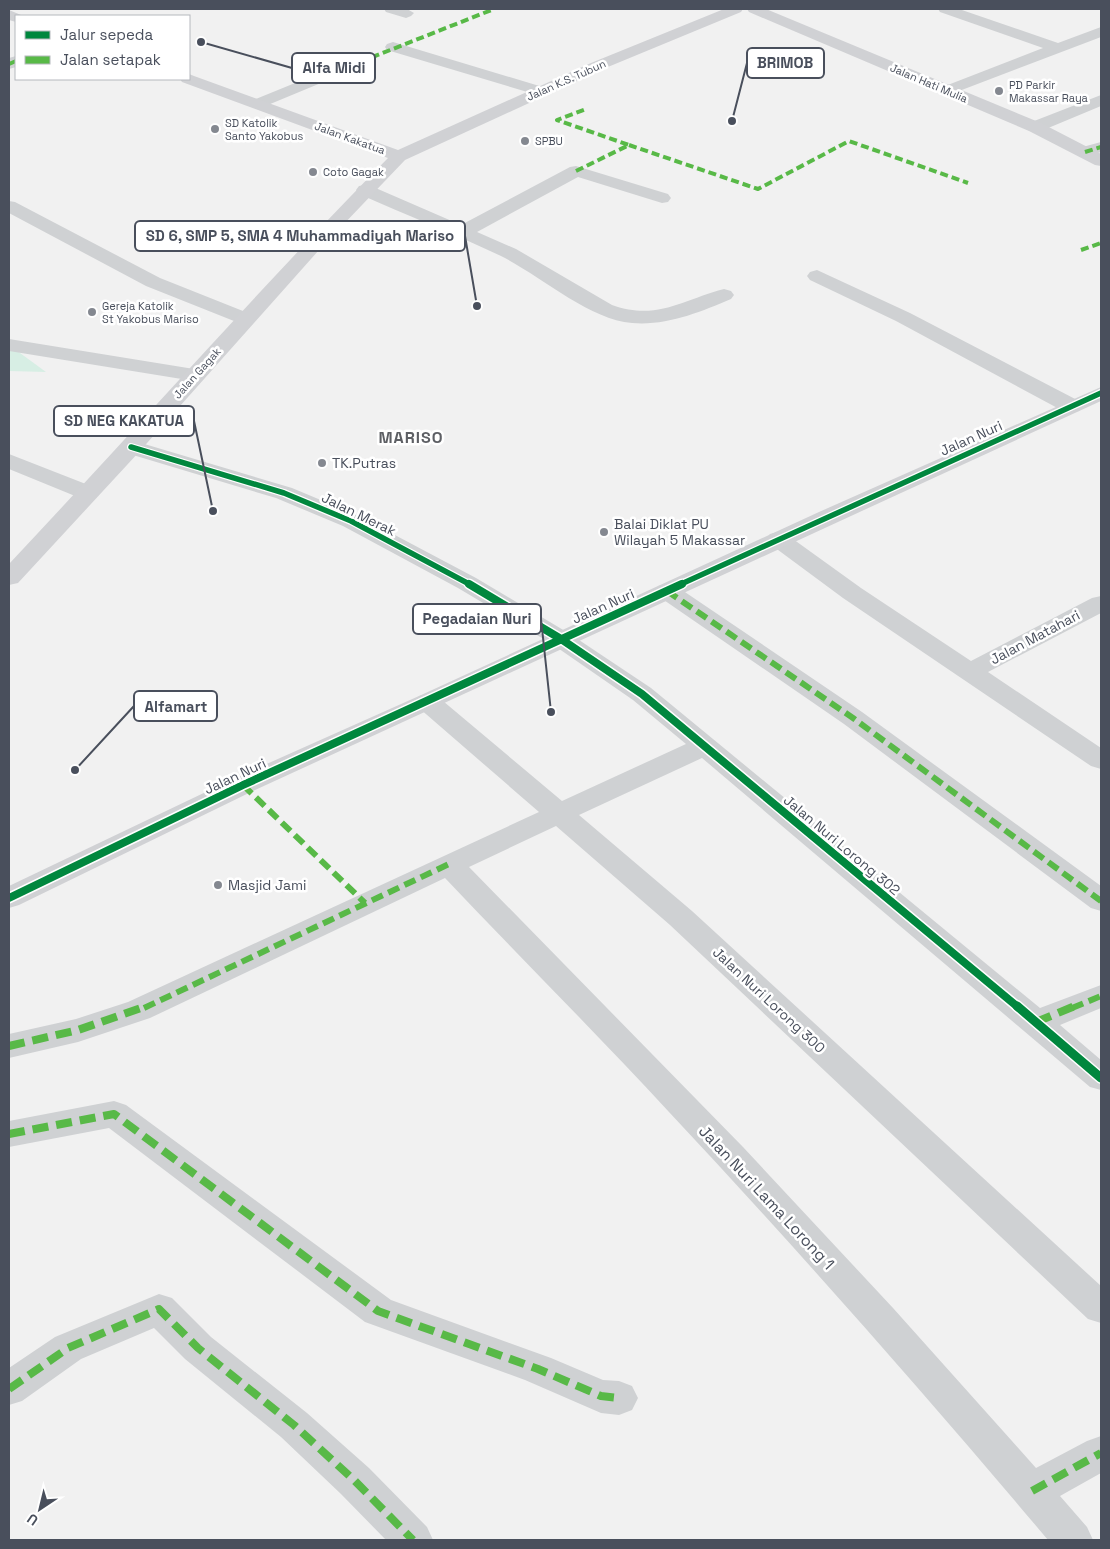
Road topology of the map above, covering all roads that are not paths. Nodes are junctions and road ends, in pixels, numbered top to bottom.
1 (391, 9) edge
2 (736, 9) edge
3 (754, 9) edge
4 (945, 9) edge
5 (406, 13) dead end
6 (1101, 32) edge
7 (393, 47) dead end
8 (1057, 48) junction
9 (327, 75) dead end
10 (190, 80) edge
11 (540, 91) junction
12 (946, 91) junction
13 (1101, 100) edge
14 (257, 104) junction
15 (1035, 127) junction
16 (1093, 150) edge
17 (399, 156) junction
18 (1101, 161) edge
19 (365, 190) junction
20 (662, 198) dead end
21 (9, 206) edge
22 (463, 232) junction
23 (817, 276) dead end
24 (724, 295) dead end
25 (246, 319) junction
26 (9, 345) edge
27 (194, 375) junction
28 (1101, 393) edge
29 (1071, 406) junction
30 (131, 447) junction
31 (9, 461) edge
32 (88, 493) junction
33 (778, 539) junction
34 (9, 578) edge
35 (667, 591) junction
36 (1101, 603) edge
37 (561, 639) junction
38 (970, 672) junction
39 (428, 702) junction
40 (705, 746) junction
41 (1101, 760) edge
42 (558, 813) junction
43 (449, 864) junction
44 (9, 898) edge
45 (1101, 901) edge
46 (1101, 996) edge
47 (1036, 1022) junction
48 (9, 1046) edge
49 (1101, 1078) edge
50 (9, 1134) edge
51 (1101, 1308) edge
52 (9, 1389) edge
53 (619, 1398) dead end
54 (1101, 1453) edge
55 (1032, 1491) junction
56 (413, 1540) edge
57 (1074, 1540) edge

1 - 5 street
2 - 11 street, Jalan K.S. Tubun
3 - 12 street, Jalan Hati Mulia
4 - 8 street
6 - 8 street
7 - 11 street
8 - 12 street
9 - 14 street
10 - 14 street, Jalan Kakatua
11 - 17 street, Jalan K.S. Tubun
12 - 15 street, Jalan Hati Mulia
13 - 15 street
14 - 17 street, Jalan Kakatua
15 - 16 street, Jalan Hati Mulia
16 - 18 street, Jalan Hati Mulia
17 - 19 street, Jalan Gagak
19 - 22 street
19 - 25 street, Jalan Gagak
20 - 22 street
21 - 25 street
22 - 24 street
23 - 29 street
25 - 27 street, Jalan Gagak
26 - 27 street
27 - 30 street, Jalan Gagak
28 - 29 street, Jalan Nuri
29 - 33 street, Jalan Nuri
30 - 32 street, Jalan Gagak
30 - 37 street, Jalan Merak
31 - 32 street
32 - 34 street, Jalan Gagak
33 - 35 street, Jalan Nuri
33 - 38 street
35 - 37 street, Jalan Nuri
35 - 45 street
36 - 38 street, Jalan Matahari
37 - 39 street, Jalan Nuri
37 - 40 street, Jalan Nuri Lorong 302
38 - 41 street
39 - 42 street, Jalan Nuri Lorong 300
39 - 44 street, Jalan Nuri
40 - 42 street
40 - 47 street, Jalan Nuri Lorong 302
42 - 43 street
42 - 51 street, Jalan Nuri Lorong 300
43 - 48 street
43 - 55 street, Jalan Nuri Lama Lorong 1
46 - 47 street
47 - 49 street, Jalan Nuri Lorong 302
50 - 53 street
52 - 56 street
54 - 55 street
55 - 57 street, Jalan Nuri Lama Lorong 1

